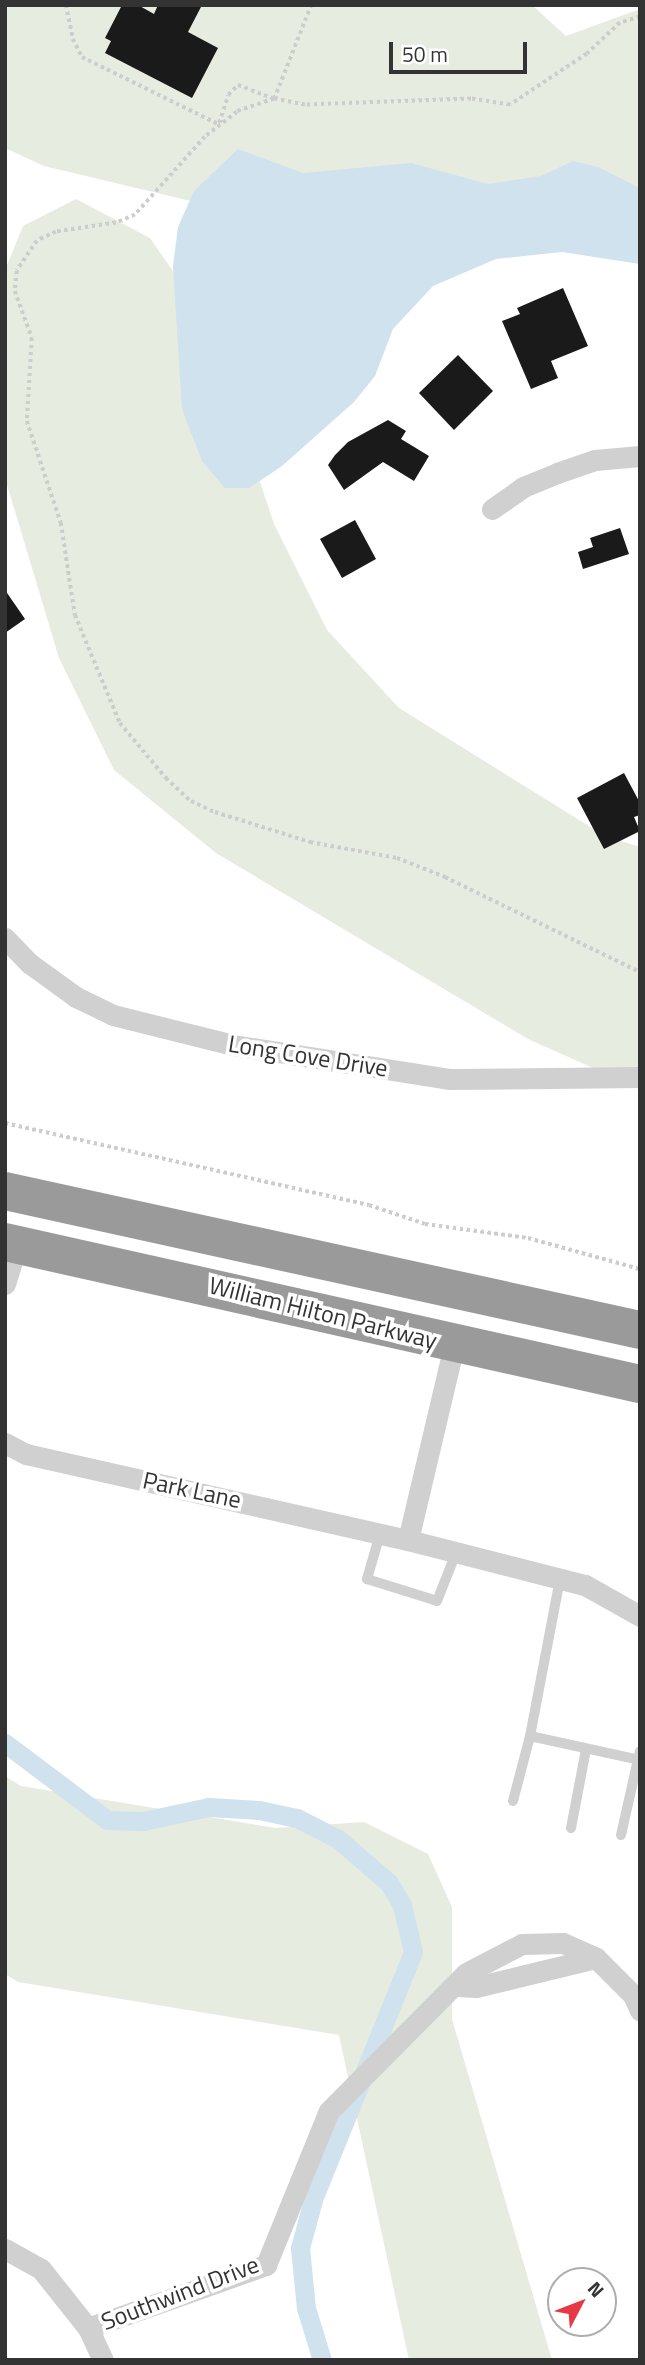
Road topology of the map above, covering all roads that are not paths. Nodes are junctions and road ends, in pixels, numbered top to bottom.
1 (640, 456) edge
2 (492, 509) dead end
3 (5, 937) edge
4 (640, 1077) edge
5 (5, 1191) edge
6 (11, 1244) edge
7 (5, 1284) edge
8 (634, 1329) edge
9 (453, 1345) junction
10 (640, 1384) edge
11 (5, 1443) edge
12 (380, 1534) junction
13 (408, 1539) junction
14 (456, 1553) junction
15 (560, 1579) junction
16 (640, 1616) edge
17 (530, 1737) junction
18 (586, 1749) junction
19 (639, 1757) edge
20 (513, 1801) dead end
21 (571, 1828) dead end
22 (621, 1835) dead end
23 (596, 1958) junction
24 (457, 1986) junction
25 (640, 2011) edge
26 (5, 2249) edge
27 (88, 2328) junction
28 (103, 2360) edge

1 - 2 street
3 - 4 street, Long Cove Drive
5 - 8 highway, William Hilton Parkway
6 - 7 street
6 - 9 highway, William Hilton Parkway
8 - 9 highway
9 - 10 highway, William Hilton Parkway
9 - 13 street
11 - 12 street, Park Lane
12 - 13 street, Park Lane
12 - 14 lane
13 - 14 street, Park Lane
14 - 15 street, Park Lane
15 - 16 street, Park Lane
15 - 17 lane
17 - 18 lane
17 - 20 lane
18 - 19 lane
18 - 21 lane
19 - 22 lane
23 - 24 street
23 - 24 street, Southwind Drive
23 - 25 street, Southwind Drive
24 - 27 street, Southwind Drive
26 - 27 street
27 - 28 street

